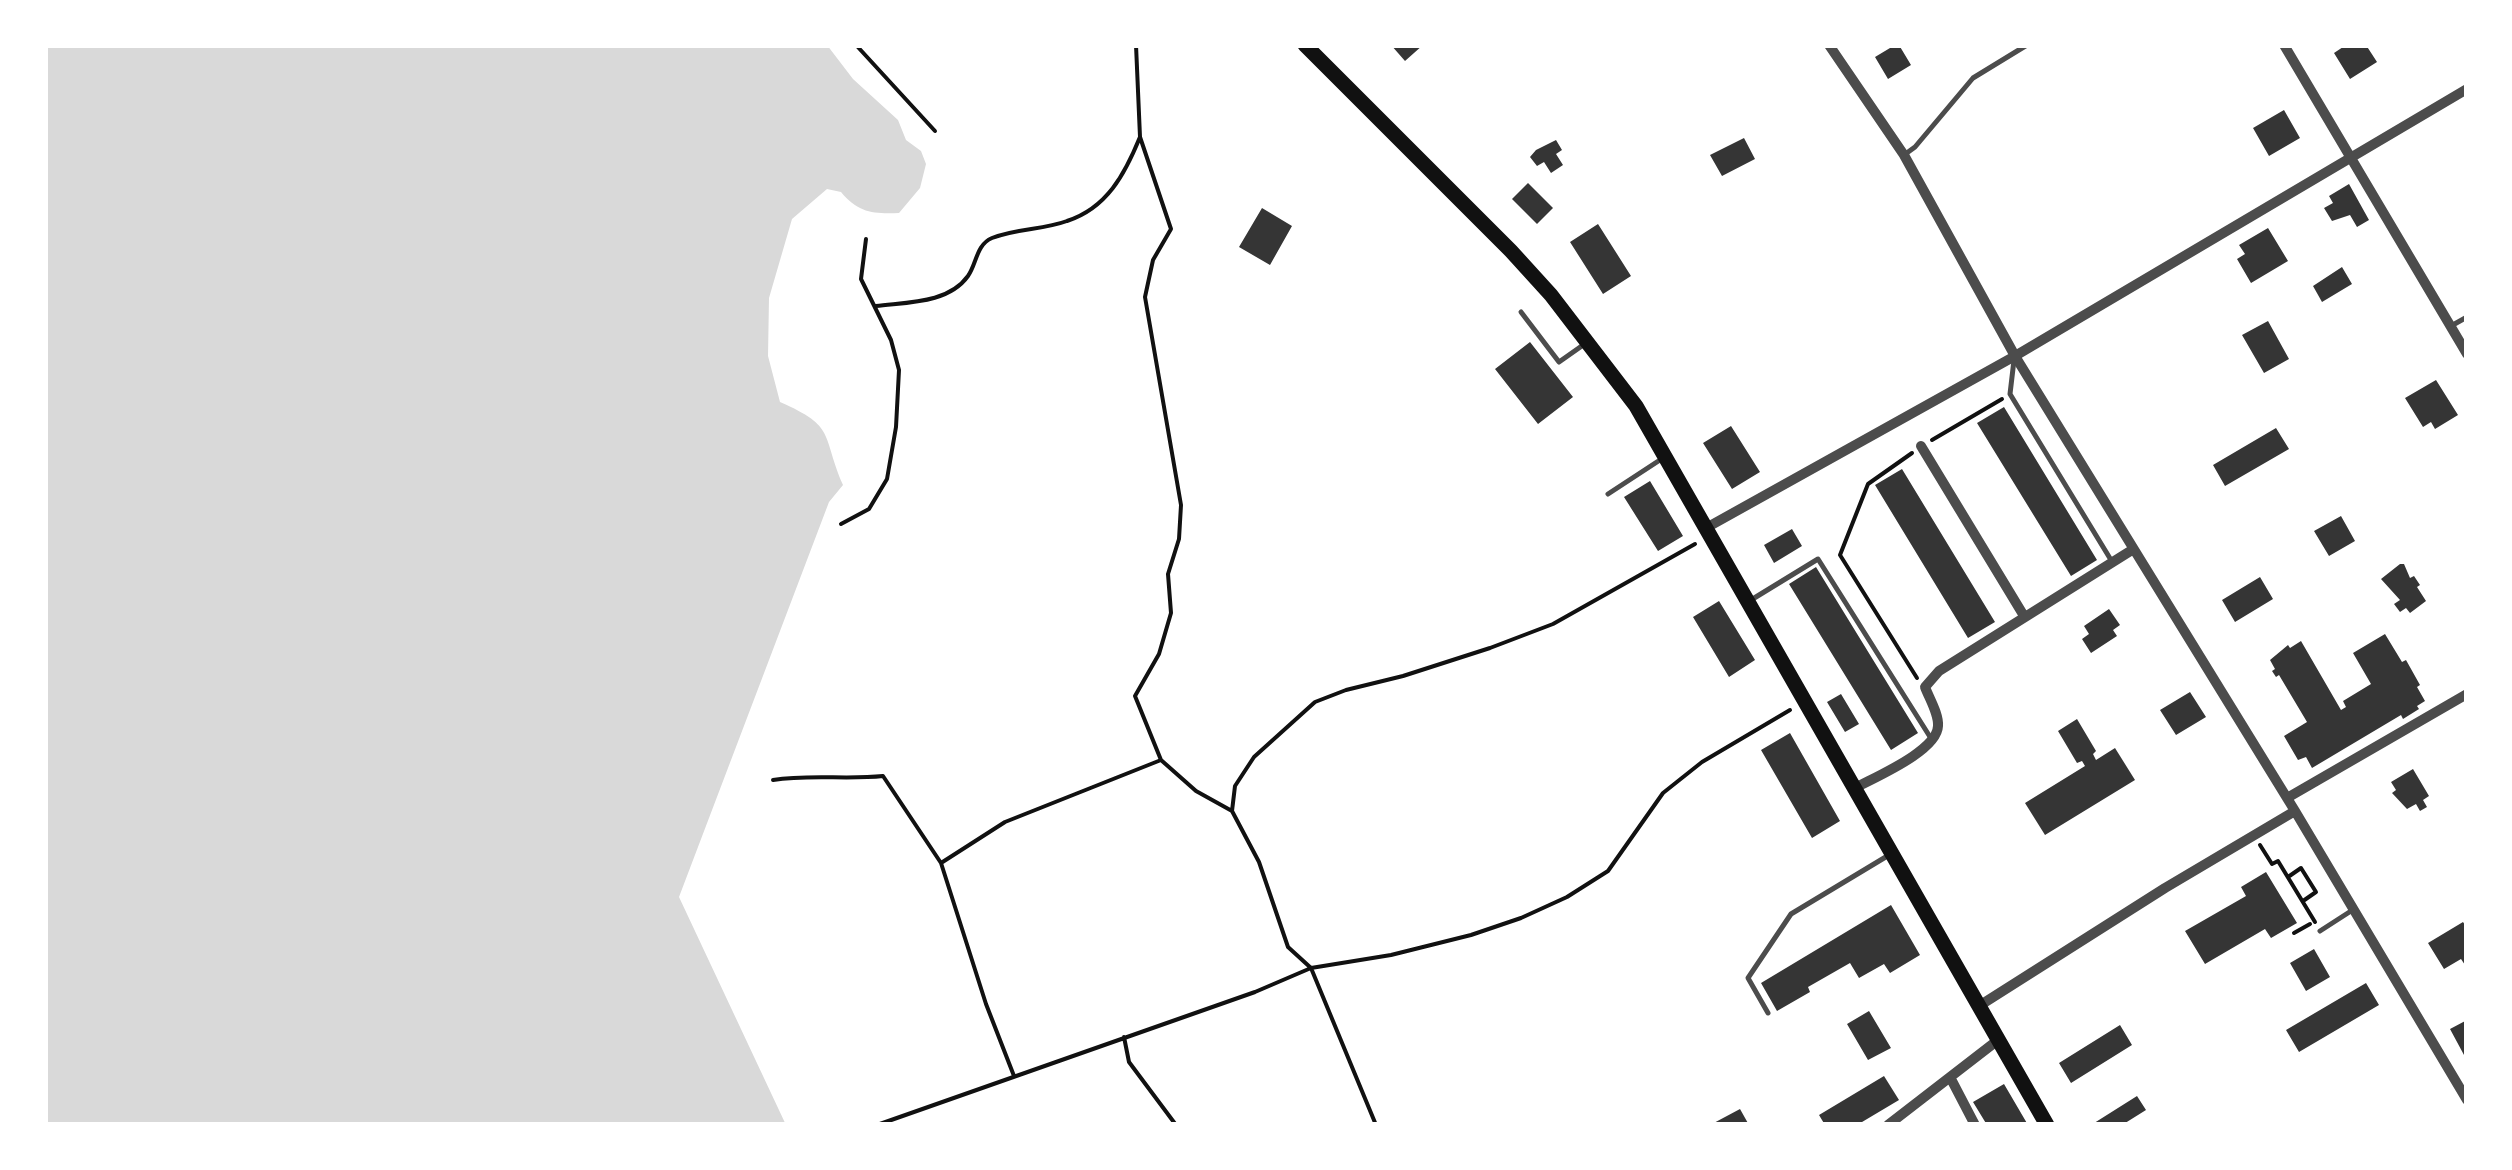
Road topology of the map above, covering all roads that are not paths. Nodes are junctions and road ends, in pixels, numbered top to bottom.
1 (1829, 45) edge
2 (2027, 45) edge
3 (2284, 45) edge
4 (1312, 47) edge
5 (2467, 89) edge
6 (1904, 155) junction
7 (2353, 158) junction
8 (1521, 312) dead end
9 (2467, 318) edge
10 (2451, 326) junction
11 (1588, 342) junction
12 (2467, 354) edge
13 (2015, 356) junction
14 (1921, 446) road end
15 (1666, 457) junction
16 (1608, 494) dead end
17 (1708, 532) junction
18 (2132, 550) junction
19 (2113, 562) junction
20 (1748, 602) junction
21 (2024, 616) junction
22 (2467, 694) edge
23 (1932, 740) junction
24 (1855, 788) junction
25 (2287, 798) junction
26 (2296, 811) junction
27 (1892, 854) junction
28 (2354, 910) junction
29 (2320, 930) road end
30 (1979, 1006) junction
31 (1768, 1013) dead end
32 (1998, 1040) junction
33 (1950, 1077) junction
34 (2467, 1100) edge
35 (1888, 1125) edge
36 (1975, 1125) edge
37 (2047, 1125) edge

1 - 6 street
2 - 6 lane
3 - 7 street
4 - 11 main road
5 - 7 street
6 - 13 street
7 - 10 street
7 - 13 street
8 - 11 lane
9 - 10 lane
10 - 12 street
11 - 15 main road
13 - 17 street
13 - 18 street
13 - 19 lane
14 - 21 street
15 - 16 lane
15 - 17 main road
17 - 20 main road
18 - 19 street
18 - 25 street
19 - 21 street
20 - 23 lane
20 - 24 main road
21 - 23 street
22 - 25 street
23 - 24 street
24 - 27 main road
25 - 26 street
26 - 28 street
26 - 30 street
27 - 30 main road
27 - 31 lane
28 - 29 lane
28 - 34 street
30 - 32 main road
32 - 33 street
32 - 37 main road
33 - 35 street
33 - 36 street

